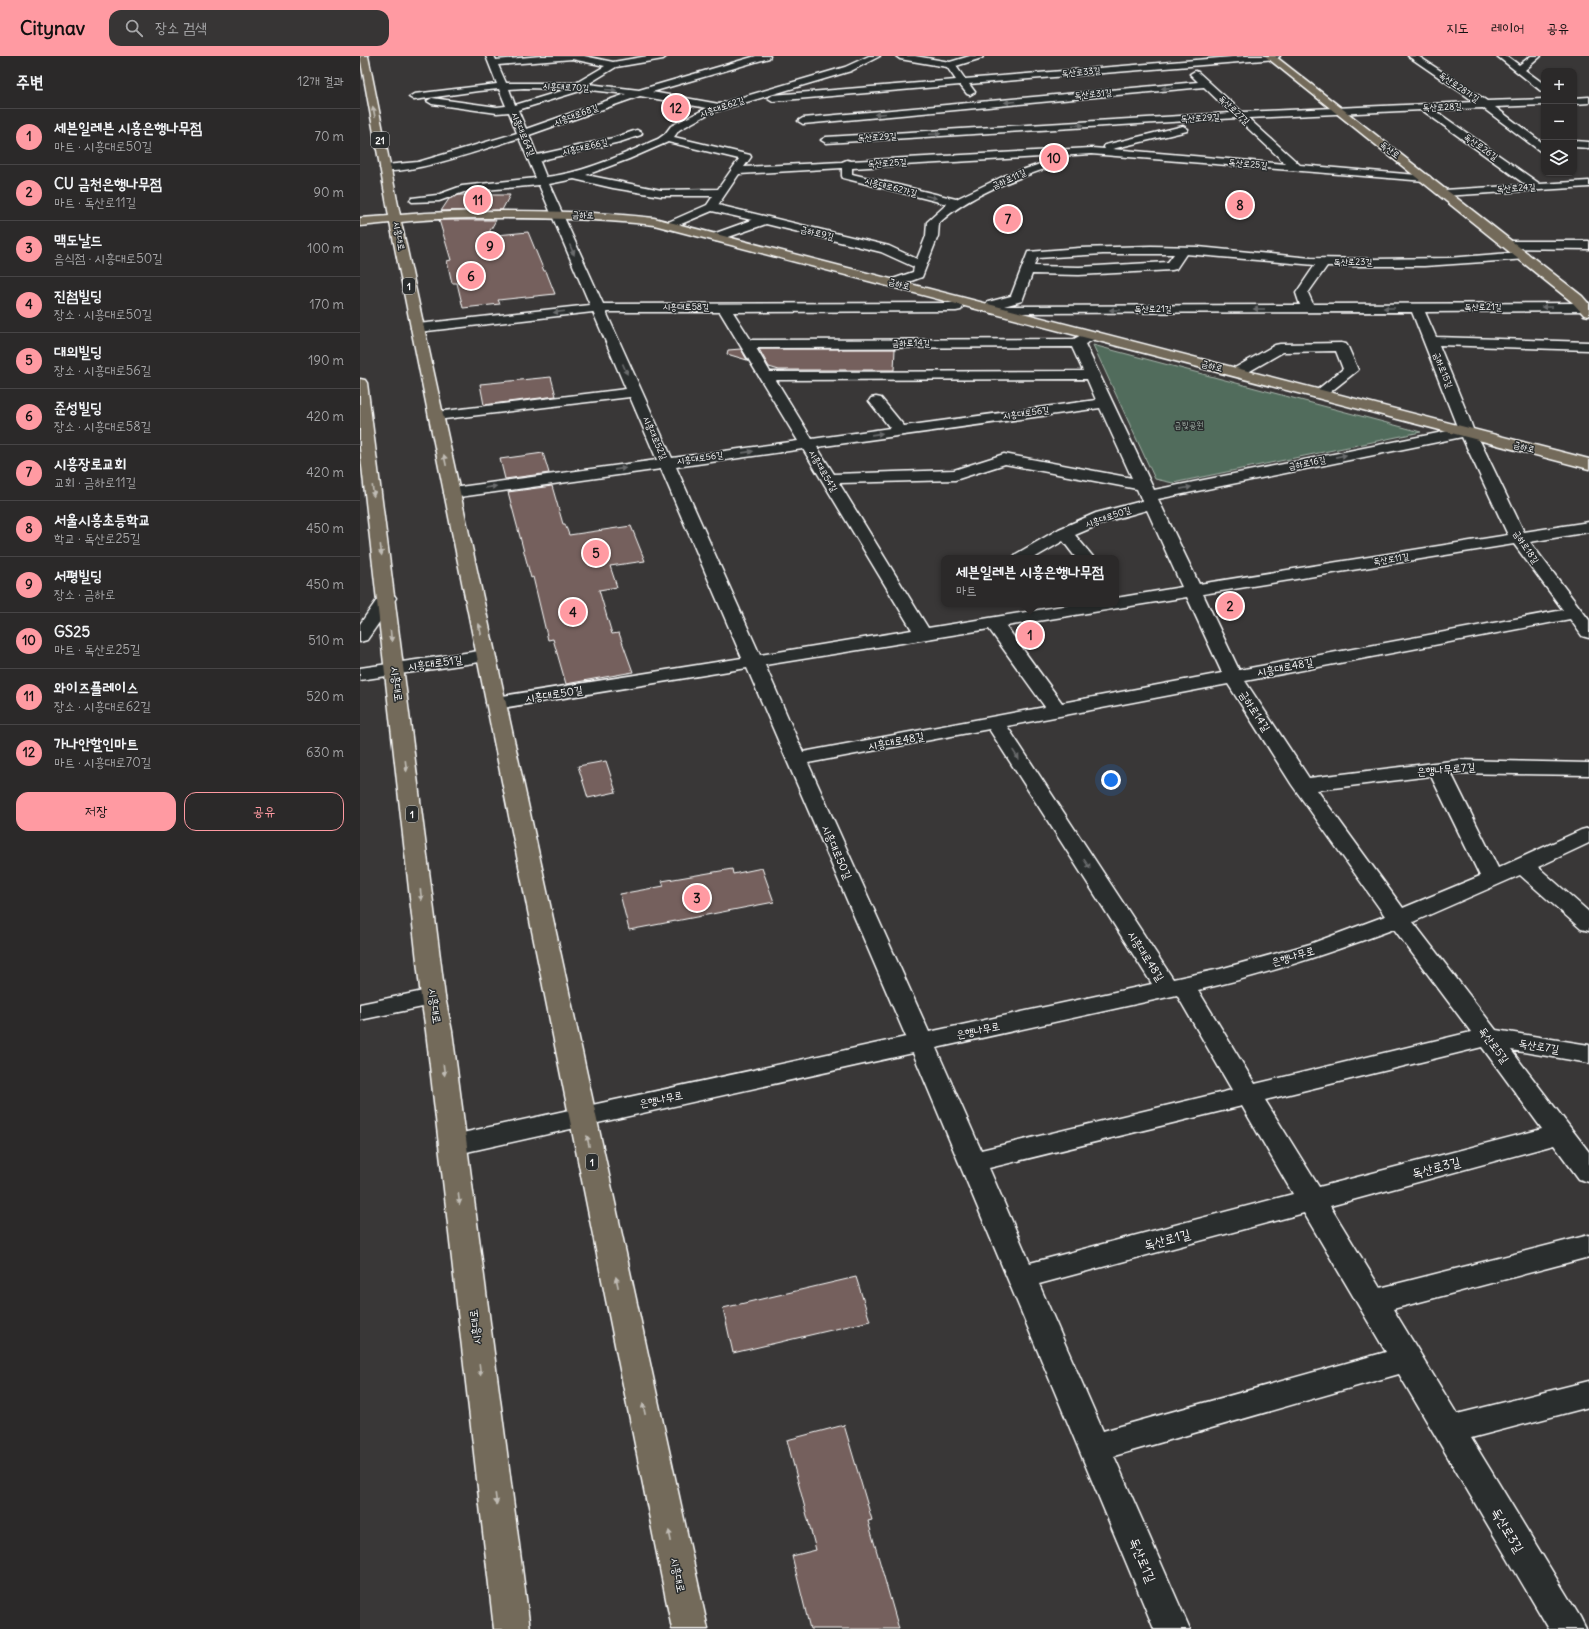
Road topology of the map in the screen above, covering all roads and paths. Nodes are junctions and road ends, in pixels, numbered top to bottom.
1 (662, 56) edge
2 (766, 56) edge
3 (876, 56) edge
4 (900, 56) edge
5 (990, 56) edge
6 (1167, 56) edge
7 (1270, 56) edge
8 (1276, 56) edge
9 (1412, 56) edge
10 (1501, 56) edge
11 (1537, 56) edge
12 (977, 57) edge
13 (491, 58) edge
14 (363, 59) edge
15 (1184, 64) junction
16 (613, 65) junction
17 (950, 65) junction
18 (1519, 70) junction
19 (963, 82) junction
20 (1206, 84) junction
21 (578, 86) junction
22 (503, 87) junction
23 (1541, 87) edge
24 (639, 93) junction
25 (751, 98) junction
26 (773, 98) junction
27 (1036, 99) junction
28 (1589, 100) edge
29 (1577, 101) edge
30 (1541, 102) edge
31 (980, 104) junction
32 (1486, 105) junction
33 (718, 107) junction
34 (785, 107) dead end
35 (512, 108) junction
36 (1425, 108) junction
37 (1341, 112) junction
38 (1240, 115) junction
39 (999, 130) junction
40 (963, 132) junction
41 (636, 133) dead end
42 (1058, 133) junction
43 (522, 134) junction
44 (820, 135) junction
45 (908, 135) junction
46 (666, 138) junction
47 (1577, 144) edge
48 (1541, 145) edge
49 (1589, 145) edge
50 (1091, 151) junction
51 (841, 152) junction
52 (1072, 152) junction
53 (1019, 155) junction
54 (984, 157) junction
55 (534, 161) junction
56 (743, 161) junction
57 (927, 161) junction
58 (847, 165) junction
59 (385, 168) junction
60 (1297, 168) junction
61 (737, 171) junction
62 (1579, 173) dead end
63 (575, 176) junction
64 (1425, 178) junction
65 (1589, 180) edge
66 (543, 182) junction
67 (1589, 184) edge
68 (1537, 187) junction
69 (722, 192) junction
70 (1444, 193) junction
71 (416, 200) dead end
72 (957, 203) junction
73 (711, 207) junction
74 (557, 214) junction
75 (396, 219) junction
76 (765, 220) junction
77 (360, 222) edge
78 (670, 225) junction
79 (717, 237) junction
80 (1510, 245) junction
81 (1589, 245) edge
82 (1182, 251) junction
83 (1523, 256) junction
84 (1324, 262) junction
85 (921, 266) junction
86 (1027, 270) junction
87 (895, 284) junction
88 (724, 307) junction
89 (956, 307) dead end
90 (598, 308) junction
91 (1308, 308) junction
92 (1417, 308) junction
93 (991, 309) junction
94 (1588, 309) edge
95 (418, 328) junction
96 (1092, 335) junction
97 (1431, 342) junction
98 (1077, 343) junction
99 (746, 344) junction
100 (1589, 346) edge
101 (1238, 372) junction
102 (1092, 375) junction
103 (766, 376) junction
104 (360, 382) edge
105 (635, 392) junction
106 (1319, 394) junction
107 (876, 401) dead end
108 (1105, 403) junction
109 (436, 416) junction
110 (900, 431) junction
111 (1466, 432) junction
112 (807, 444) junction
113 (365, 456) edge
114 (666, 463) junction
115 (1589, 464) edge
116 (828, 479) junction
117 (452, 493) junction
118 (1148, 494) junction
119 (1589, 526) edge
120 (1065, 533) junction
121 (1518, 538) junction
122 (1027, 555) edge
123 (1083, 555) edge
124 (1193, 590) junction
125 (387, 598) junction
126 (1119, 601) edge
127 (1056, 607) edge
128 (1016, 611) edge
129 (1575, 613) junction
130 (994, 623) junction
131 (1589, 632) edge
132 (923, 634) junction
133 (360, 636) edge
134 (486, 656) junction
135 (753, 661) junction
136 (395, 669) junction
137 (360, 674) edge
138 (1233, 677) junction
139 (496, 703) junction
140 (1057, 710) junction
141 (995, 722) junction
142 (796, 760) junction
143 (1438, 769) junction
144 (1589, 769) edge
145 (1303, 785) junction
146 (1589, 835) edge
147 (1523, 866) junction
148 (1492, 878) junction
149 (1399, 919) junction
150 (1589, 924) edge
151 (1175, 987) junction
152 (434, 997) junction
153 (360, 1012) edge
154 (1488, 1038) junction
155 (921, 1042) junction
156 (1589, 1054) edge
157 (1249, 1096) junction
158 (583, 1116) junction
159 (1560, 1134) junction
160 (453, 1145) junction
161 (972, 1162) junction
162 (1589, 1172) edge
163 (1312, 1201) junction
164 (1589, 1246) edge
165 (1021, 1277) junction
166 (1373, 1302) junction
167 (1406, 1359) junction
168 (1589, 1394) edge
169 (1449, 1430) junction
170 (1094, 1448) junction
171 (512, 1629) edge
172 (690, 1629) edge
173 (1172, 1629) edge
174 (1568, 1629) edge

1 - 16 street
2 - 24 street, 시흥대로68길
3 - 25 street, 시흥대로62길
4 - 17 street
5 - 12 street
6 - 15 street, 독산로27길
7 - 8 street, 독산로33길
7 - 15 street, 독산로33길
7 - 37 main road, 독산로
9 - 32 street, 독산로28가길
10 - 18 street
11 - 18 street
12 - 17 street
13 - 16 street
13 - 22 street, 시흥대로64길
59 -> 14 main road, 시흥대로 / 21
15 - 19 street, 독산로33길
15 - 20 street, 독산로27길
16 - 21 street
17 - 19 street
18 - 23 street
19 - 26 street, 독산로33길
19 - 31 street
20 -> 27 street, 독산로31길
20 - 38 street, 독산로27길
21 - 22 street, 시흥대로70길
21 -> 24 street, 시흥대로70길
21 - 35 street
22 - 35 street, 시흥대로64길
22 - 35 street, 시흥대로70길
24 - 33 street, 시흥대로70길
24 - 43 street, 시흥대로68길
25 - 26 street
25 - 33 street, 시흥대로62길
26 - 34 street
27 -> 31 street, 독산로31길
27 - 42 street
28 - 29 street
30 - 32 street, 독산로28길
31 - 39 street
31 -> 44 street, 독산로31길
32 - 36 street, 독산로28길
32 - 48 street, 독산로28가길
33 - 46 street, 시흥대로62길
35 - 43 street, 시흥대로64길
36 - 37 street, 독산로28길
36 - 68 street, 독산로26길
37 - 38 street, 독산로29길
37 - 64 main road, 독산로
42 -> 38 street, 독산로29길
38 - 50 street, 금하로11길
38 - 60 street, 독산로27길
39 - 40 street, 독산로29길
39 - 42 street, 독산로29길
39 - 53 street
45 -> 40 street, 독산로29길
40 - 54 street
41 - 55 street, 시흥대로66길
42 - 52 street
43 - 55 street, 시흥대로64길
43 - 59 street, 시흥대로68길
44 - 45 street, 독산로29길
44 - 51 street
45 - 57 street, 독산로25길
46 - 56 street
46 - 63 street, 시흥대로62길
47 - 49 street
50 - 52 street, 독산로25길
50 - 60 street, 독산로25길
50 - 72 street, 금하로11길
51 - 56 street
51 - 58 street, 시흥대로62가길
52 - 53 street, 독산로25길
53 - 54 street, 독산로25길
54 - 57 street, 독산로25길
55 - 66 street, 시흥대로64길
56 - 61 street
57 - 58 street, 독산로25길
58 - 61 street
58 -> 72 street, 시흥대로62가길
59 - 75 main road, 시흥대로 / 21
60 - 64 street, 독산로25길
61 - 69 street
62 - 65 street
63 - 66 street, 시흥대로62길
63 - 69 street, 시흥대로62길
64 - 70 main road, 독산로
66 - 71 street, 시흥대로62길
66 - 74 street, 금하로
67 - 68 street, 독산로24길
68 - 70 street, 독산로24길
69 - 73 street
70 - 80 main road, 독산로
72 - 85 street, 금하로11길
73 - 76 street, 금하로9길
73 - 78 street
74 - 75 main road, 금하로
74 - 78 main road, 금하로
74 -> 90 street, 시흥대로52길
75 - 77 main road, 금하로
75 - 95 main road, 시흥대로 / 1
76 - 79 street
76 - 85 street, 금하로9길
78 - 79 main road, 금하로
79 - 87 main road, 금하로
80 - 81 street
80 - 83 main road, 독산로
82 - 84 street, 독산로23길
82 - 86 street
82 - 86 street, 독산로23길
83 - 84 street, 독산로23길
83 - 94 main road, 독산로
84 - 91 street
85 - 87 street, 금하로11길
86 - 93 street, 독산로23길
87 - 93 main road, 금하로
88 - 89 street, 시흥대로58길
88 - 90 street, 시흥대로58길
88 - 99 street, 시흥대로54길
90 -> 95 street, 시흥대로58길
90 -> 105 street, 시흥대로52길
92 -> 91 street, 독산로21길
91 -> 93 street, 독산로21길
94 -> 92 street, 독산로21길
92 - 97 street, 금하로15길
93 - 96 main road, 금하로
95 - 109 main road, 시흥대로 / 1
96 - 98 street, 금하로14길
96 - 101 main road, 금하로
97 - 100 street
97 - 111 street, 금하로15길
98 - 99 street, 금하로14길
98 - 102 street, 금하로14길
99 - 103 street, 시흥대로54길
101 - 106 main road, 금하로
101 - 106 street, 금하로
102 - 103 street
102 - 108 street, 금하로14길
103 - 112 street, 시흥대로54길
104 - 113 main road, 시흥대로 / 1
105 - 109 street
105 - 114 street, 시흥대로52길
106 - 111 main road, 금하로
107 - 110 street
108 - 110 street, 시흥대로56길
108 - 118 street, 금하로14길
117 -> 109 main road, 시흥대로 / 1
112 -> 110 street, 시흥대로56길
111 - 115 main road, 금하로
118 -> 111 street, 금하로16길
111 - 121 street, 금하로18길
114 -> 112 street, 시흥대로56길
112 - 116 street, 시흥대로54길
113 -> 125 main road, 시흥대로 / 1
117 -> 114 street, 시흥대로56길
114 - 135 street, 시흥대로52길
116 - 118 street
116 - 132 street, 시흥대로54길
134 -> 117 main road, 시흥대로 / 1
118 - 120 street, 시흥대로50길
118 - 124 street, 금하로14길
119 - 121 street, 독산로11길
120 - 122 street, 시흥대로50길
120 - 123 street
121 - 124 street, 독산로11길
121 - 129 street, 금하로18길
124 - 126 street, 시흥대로50길
124 - 138 street, 금하로14길
125 - 133 street
125 -> 136 main road, 시흥대로 / 1
127 - 128 street, 시흥대로50길
128 - 130 street, 시흥대로50길
129 - 131 street, 금하로18길
129 - 138 street, 시흥대로48길
130 - 132 street, 시흥대로50길
130 - 140 street
132 - 135 street, 시흥대로50길
134 - 136 street, 시흥대로51길
134 - 139 main road, 시흥대로 / 1
135 - 139 street, 시흥대로50길
135 - 142 street, 시흥대로50길
136 - 137 street, 시흥대로51길
136 -> 152 main road, 시흥대로 / 1
138 - 140 street, 시흥대로48길
138 - 145 street, 금하로14길
139 - 158 main road, 시흥대로 / 1
140 - 141 street, 시흥대로48길
141 - 142 street, 시흥대로48길
141 -> 151 street, 시흥대로48길
142 - 155 street, 시흥대로50길
143 - 144 street, 은행나무로7길
143 - 145 street, 은행나무로7길
143 - 148 street
145 - 149 street, 금하로14길
146 - 147 street, 은행나무로
147 - 148 street, 은행나무로
147 - 150 street
148 - 149 street, 은행나무로
149 - 151 street, 은행나무로
149 - 154 street, 독산로5길
151 - 155 street, 은행나무로
151 - 157 street, 독산로3길
152 - 153 street
152 -> 160 main road, 시흥대로 / 1
154 - 156 street, 독산로7길
154 - 157 street
154 - 159 street, 독산로5길
155 - 158 street, 은행나무로
155 - 161 street, 독산로1길
157 - 161 street
157 - 163 street, 독산로3길
158 - 160 street, 은행나무로
172 -> 158 main road, 시흥대로 / 1
159 - 162 street, 독산로5길
159 - 163 street, 독산로3길
160 -> 171 main road, 시흥대로 / 1
161 - 165 street, 독산로1길
163 - 165 street, 독산로1길
163 - 166 street, 독산로3길
164 - 166 street
165 - 170 street, 독산로1길
166 - 167 street, 독산로3길
167 - 169 street, 독산로3길
167 - 170 street
168 - 169 street
169 - 174 street, 독산로3길
170 - 173 street, 독산로1길

